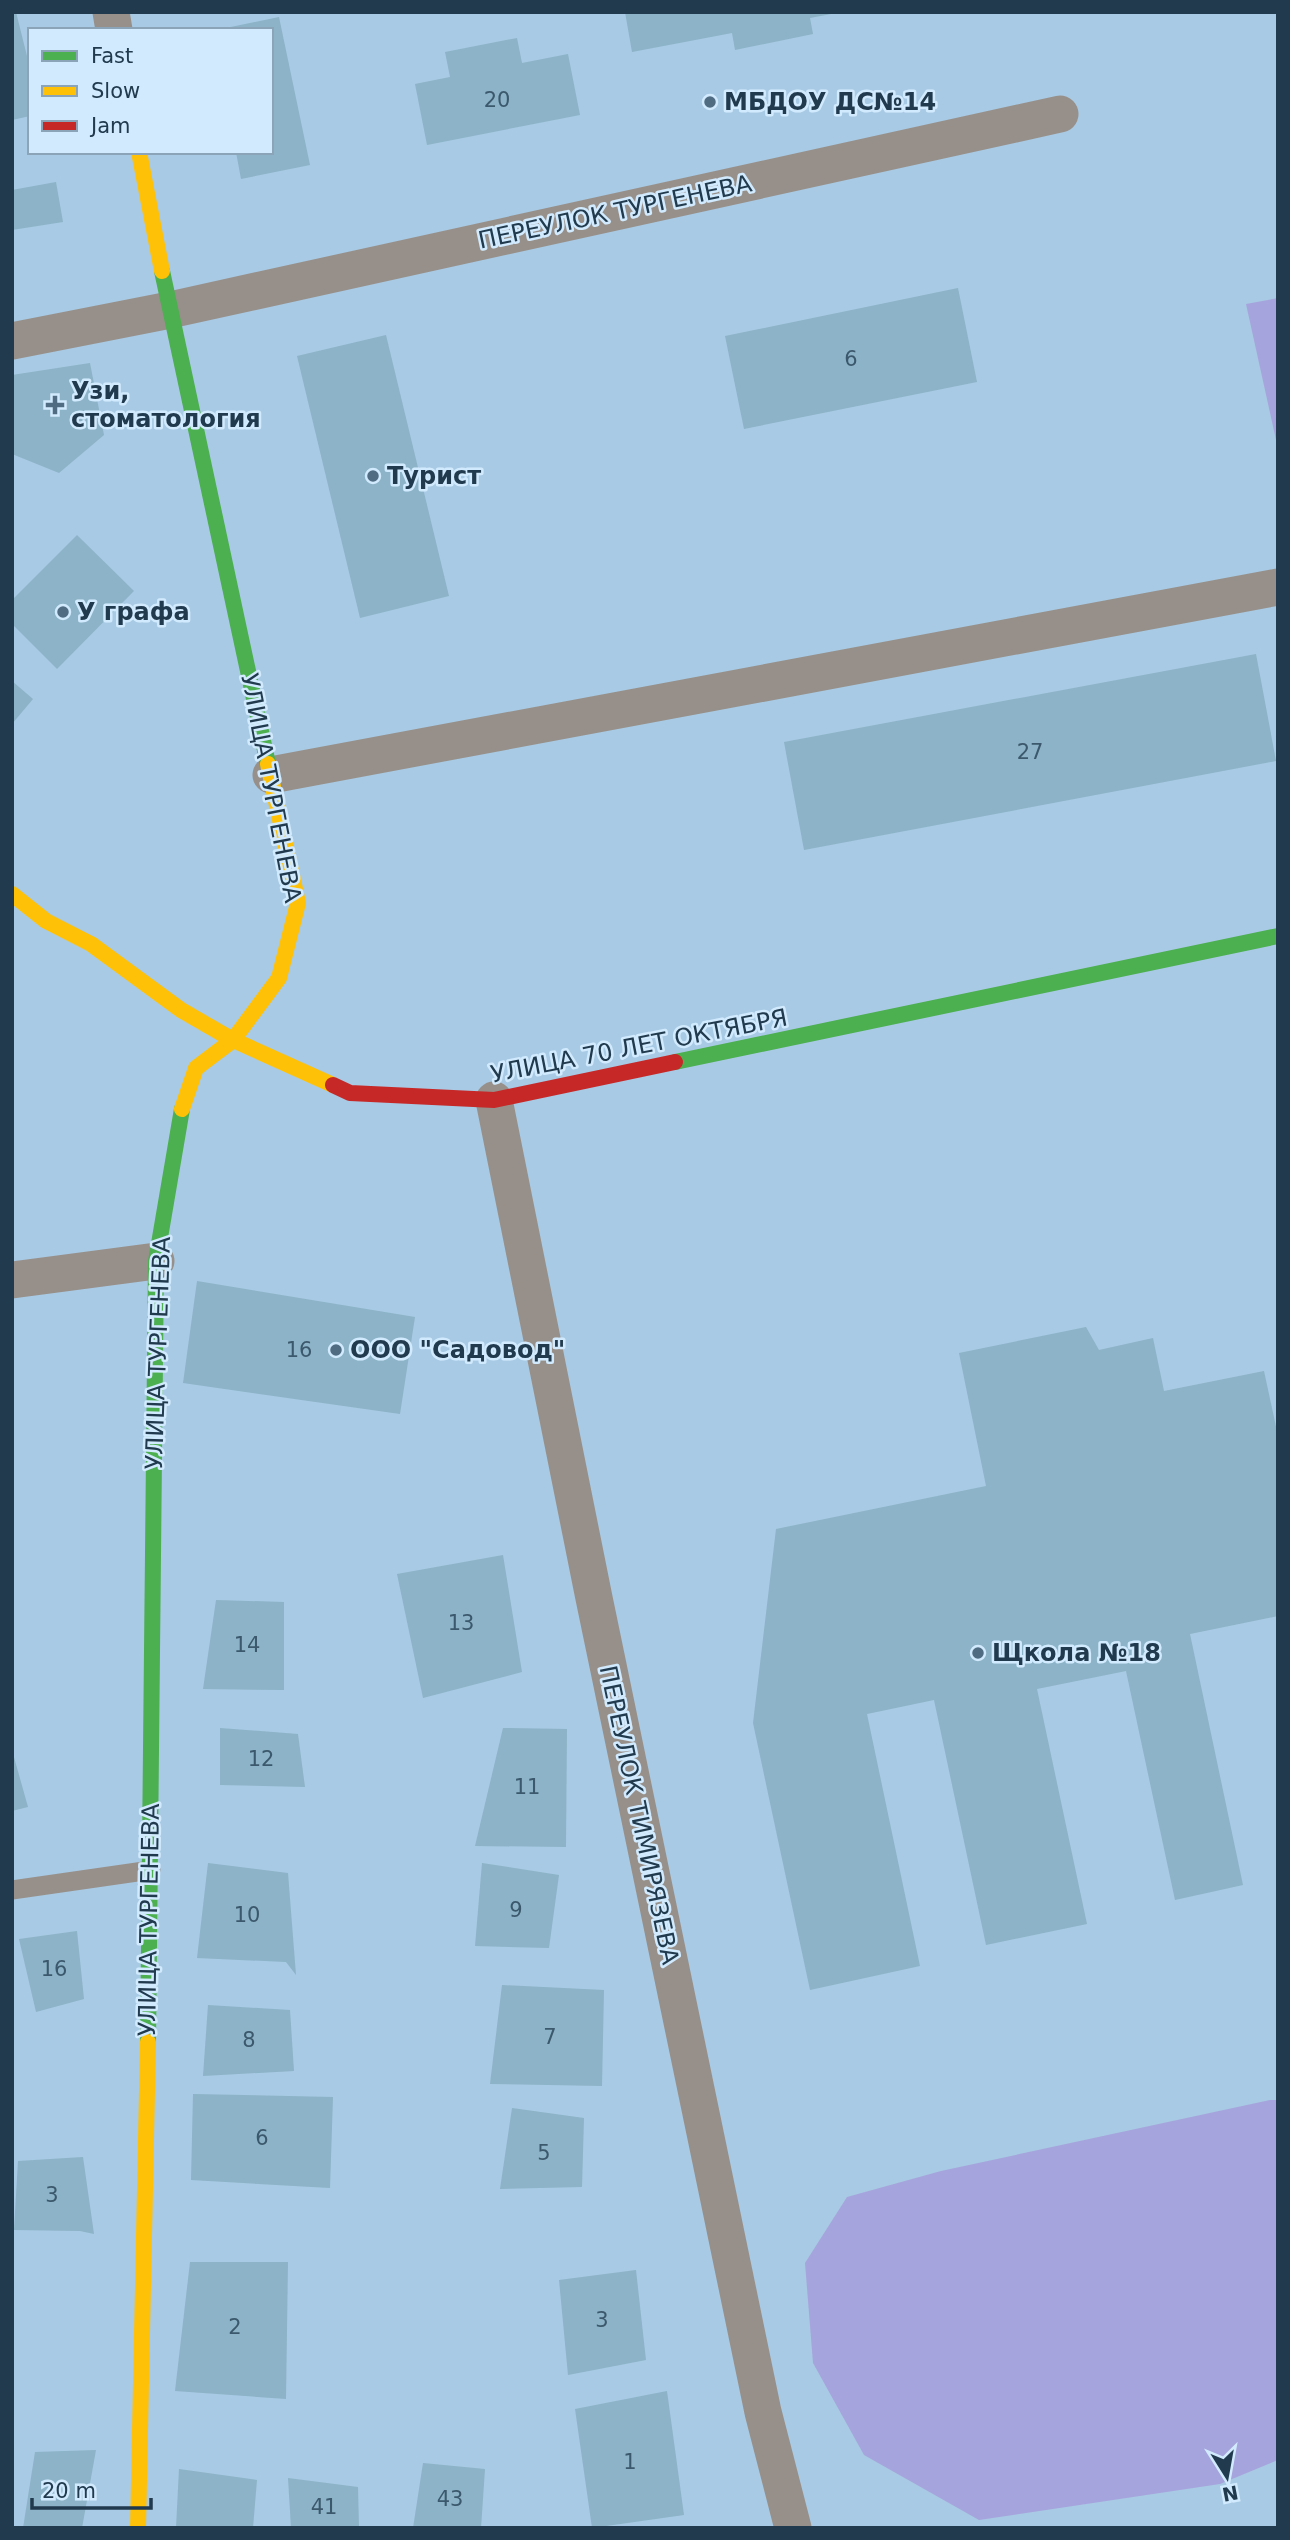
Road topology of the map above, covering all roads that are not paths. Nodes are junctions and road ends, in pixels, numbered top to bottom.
1 (1060, 114) dead end
2 (139, 154) edge
3 (170, 310) junction
4 (12, 341) edge
5 (1278, 587) edge
6 (271, 775) junction
7 (12, 894) edge
8 (1278, 936) edge
9 (233, 1041) junction
10 (494, 1100) junction
11 (156, 1261) junction
12 (12, 1280) edge
13 (151, 1870) junction
14 (12, 1890) edge
15 (138, 2528) edge
16 (793, 2528) edge

1 - 3 street, ПЕРЕУЛОК ТУРГЕНЕВА
2 - 3 street, УЛИЦА ТУРГЕНЕВА
3 - 4 street, ПЕРЕУЛОК ТУРГЕНЕВА
3 - 6 street, УЛИЦА ТУРГЕНЕВА
5 - 6 street
6 - 9 street, УЛИЦА ТУРГЕНЕВА
7 - 9 street, УЛИЦА 70 ЛЕТ ОКТЯБРЯ
8 - 10 street, УЛИЦА 70 ЛЕТ ОКТЯБРЯ
9 - 10 street, УЛИЦА 70 ЛЕТ ОКТЯБРЯ
9 - 11 street, УЛИЦА ТУРГЕНЕВА
10 - 16 street, ПЕРЕУЛОК ТИМИРЯЗЕВА
11 - 12 street
11 - 13 street, УЛИЦА ТУРГЕНЕВА
13 - 14 lane
13 - 15 street, УЛИЦА ТУРГЕНЕВА

